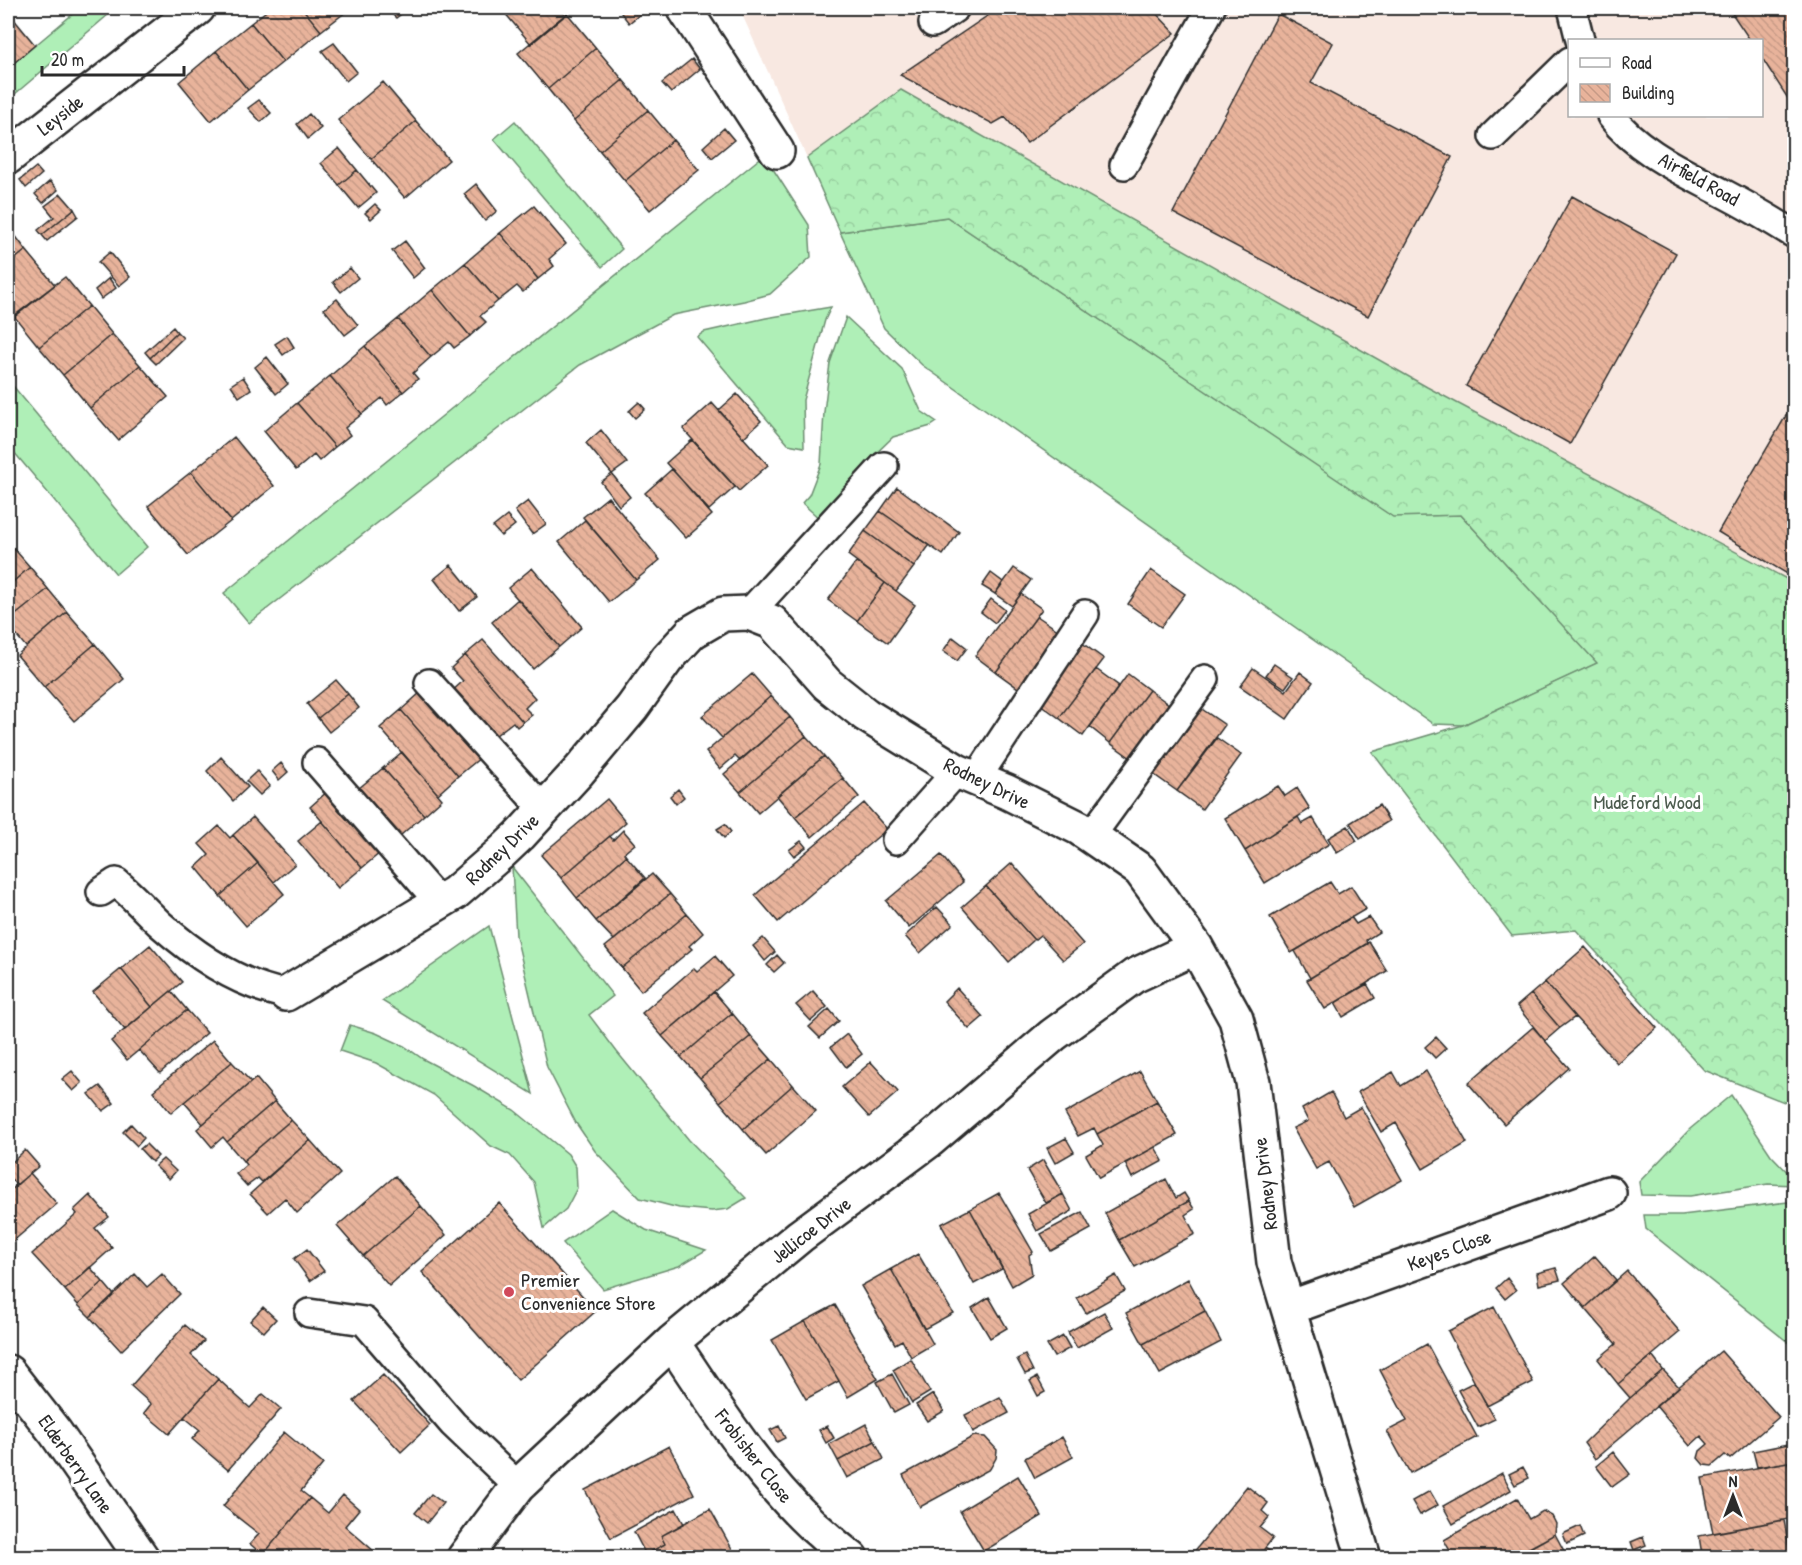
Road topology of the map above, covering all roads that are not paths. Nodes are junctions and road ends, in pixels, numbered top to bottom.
1 (198, 8) edge
2 (684, 8) edge
3 (955, 8) edge
4 (1211, 8) edge
5 (1572, 8) edge
6 (933, 23) dead end
7 (1580, 39) edge
8 (1568, 62) edge
9 (1612, 117) edge
10 (1493, 136) dead end
11 (777, 152) dead end
12 (8, 157) edge
13 (1124, 165) dead end
14 (1794, 234) edge
15 (884, 466) dead end
16 (749, 613) junction
17 (1085, 614) dead end
18 (1205, 679) dead end
19 (429, 683) dead end
20 (317, 762) dead end
21 (966, 775) junction
22 (543, 809) junction
23 (1091, 836) junction
24 (896, 840) dead end
25 (101, 892) dead end
26 (439, 902) junction
27 (1196, 948) junction
28 (286, 994) joint
29 (1609, 1193) dead end
30 (1288, 1308) junction
31 (309, 1313) dead end
32 (672, 1342) junction
33 (8, 1372) edge
34 (518, 1486) junction
35 (142, 1557) edge
36 (464, 1557) edge
37 (851, 1557) edge
38 (1364, 1557) edge

1 - 12 street, Leyside
2 - 11 street
3 - 6 lane
4 - 13 lane
5 - 7 lane
8 - 10 lane
9 - 14 lane, Airfield Road
15 - 16 lane
16 - 21 street, Rodney Drive
16 - 22 street, Rodney Drive
17 - 21 lane
18 - 23 lane
19 - 22 lane
20 - 26 lane
21 - 23 street, Rodney Drive
21 - 24 lane
22 - 26 street, Rodney Drive
23 - 27 street, Rodney Drive
25 - 28 lane
26 - 28 street, Rodney Drive
27 - 30 street, Rodney Drive
27 - 32 street, Jellicoe Drive
29 - 30 street, Keyes Close
30 - 38 street, Rodney Drive
31 - 34 lane
32 - 34 street, Jellicoe Drive
32 - 37 street, Frobisher Close
33 - 35 street, Elderberry Lane
34 - 36 street, Jellicoe Drive

